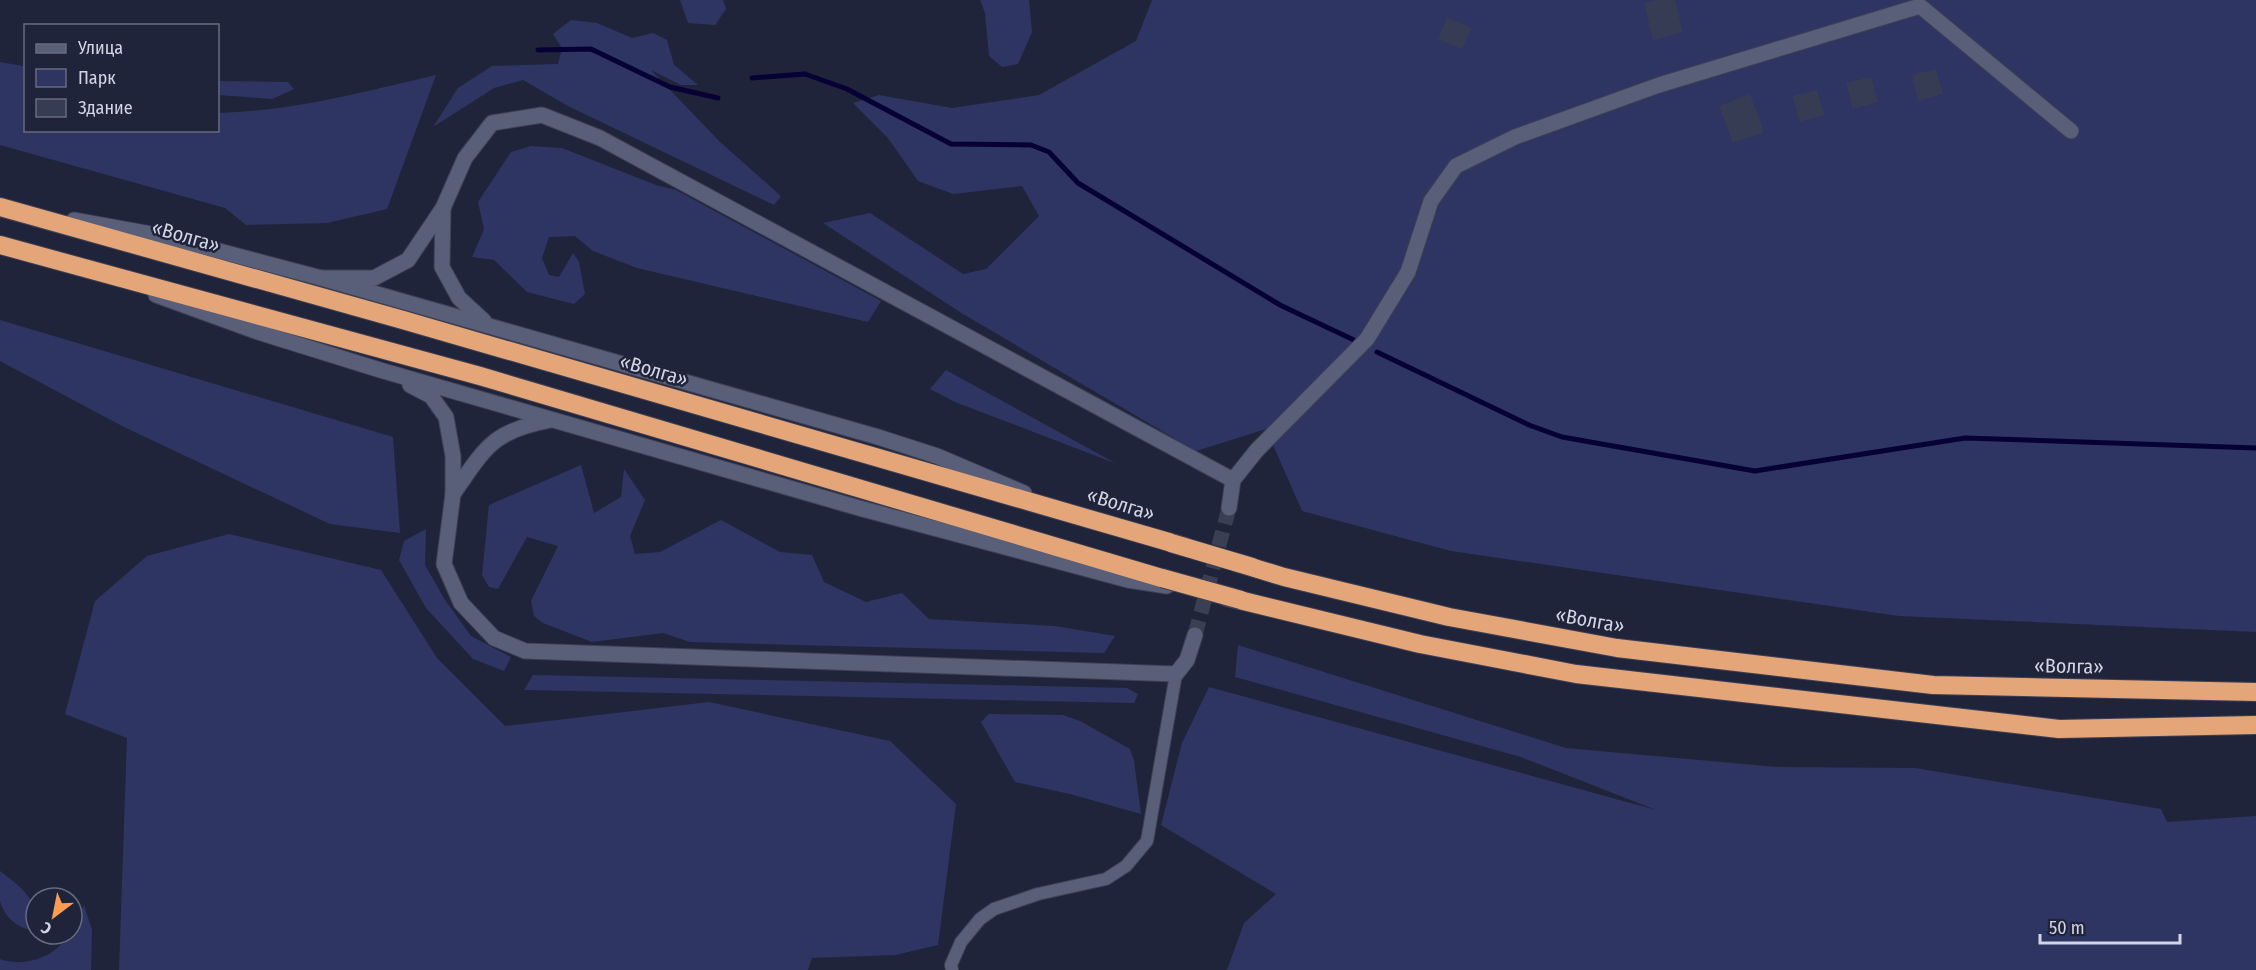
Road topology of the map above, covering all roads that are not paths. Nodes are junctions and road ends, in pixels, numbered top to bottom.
1 (2071, 132) dead end
2 (0, 207) edge
3 (443, 208) junction
4 (0, 245) edge
5 (91, 272) junction
6 (321, 278) junction
7 (487, 324) junction
8 (380, 369) junction
9 (557, 419) junction
10 (1233, 480) junction
11 (453, 494) junction
12 (1229, 508) tunnel mouth
13 (1066, 511) junction
14 (1162, 578) junction
15 (1222, 596) junction
16 (1241, 600) junction
17 (1195, 635) tunnel mouth
18 (1176, 674) junction
19 (2256, 692) edge
20 (2256, 724) edge
21 (952, 970) edge

1 - 10 street
2 - 6 street
2 - 13 highway, «Волга»
3 - 6 street
3 - 7 street
3 - 10 street
4 - 5 highway
5 - 8 street
5 - 14 highway
6 - 7 street
7 - 13 street
8 - 9 street
8 - 11 street
9 - 11 street
9 - 15 street
10 - 12 street
11 - 18 street
13 - 19 highway, «Волга»
14 - 15 highway
14 - 16 highway, bridge
15 - 16 highway
16 - 20 highway
17 - 18 street
18 - 21 lane

